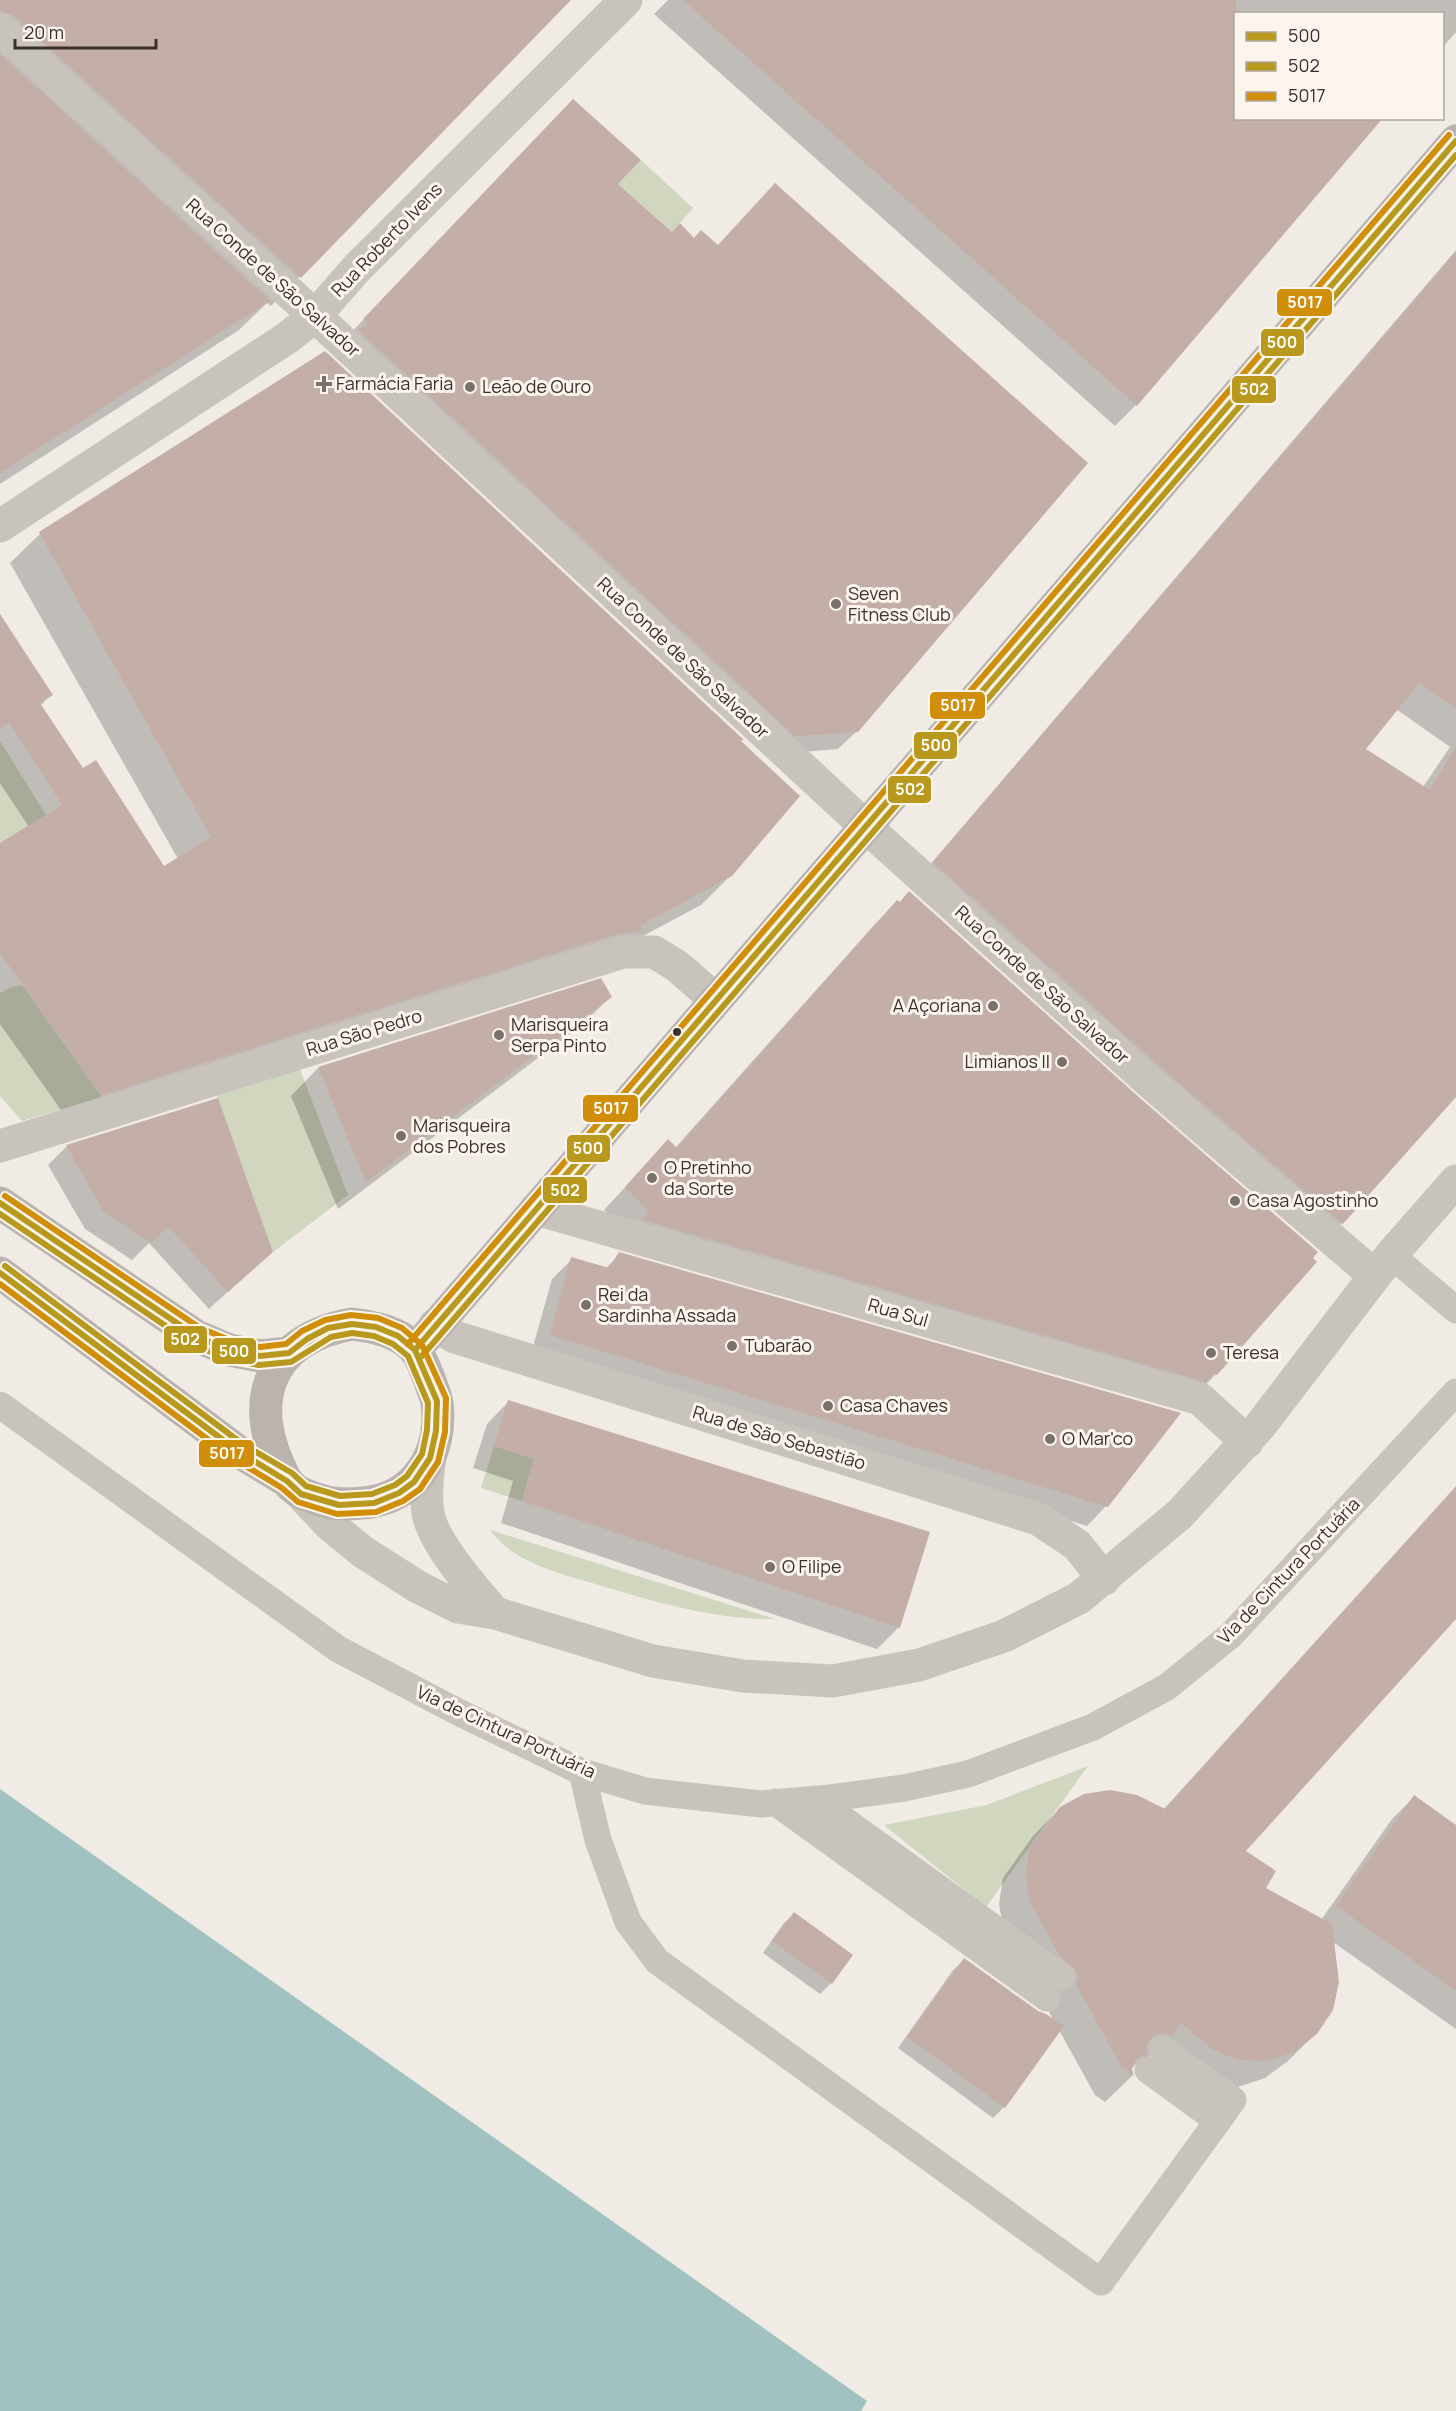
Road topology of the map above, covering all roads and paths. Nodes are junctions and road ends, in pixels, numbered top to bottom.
1 (626, 0) edge
2 (0, 29) edge
3 (1456, 141) edge
4 (315, 316) junction
5 (0, 526) edge
6 (865, 826) junction
7 (716, 1000) junction
8 (0, 1146) edge
9 (1456, 1181) edge
10 (0, 1203) edge
11 (536, 1209) junction
12 (1383, 1265) junction
13 (0, 1273) edge
14 (1456, 1310) edge
15 (425, 1338) junction
16 (289, 1353) junction
17 (1456, 1392) edge
18 (0, 1405) edge
19 (1246, 1442) junction
20 (430, 1458) junction
21 (294, 1487) junction
22 (1104, 1579) junction
23 (495, 1613) junction
24 (582, 1772) junction
25 (815, 1799) junction
26 (775, 1802) junction
27 (1155, 2060) dead end

1 - 4 street, Rua Roberto Ivens
2 - 4 street, Rua Conde de São Salvador
3 - 6 main road
4 - 5 street, Rua Roberto Ivens
4 - 6 street, Rua Conde de São Salvador
6 - 7 main road
6 - 12 street, Rua Conde de São Salvador
7 - 8 street, Rua São Pedro
7 - 11 main road
9 - 12 street
10 - 16 main road
11 - 15 main road
11 - 19 street, Rua Sul
12 - 14 lane
12 - 19 street
13 - 21 main road
15 - 16 main road
15 - 20 main road
15 - 22 street, Rua de São Sebastião
16 - 21 main road
17 - 25 lane, Via de Cintura Portuária
18 - 24 lane, Via de Cintura Portuária
19 - 22 street
20 - 21 main road
20 - 23 street
21 - 23 street
22 - 23 street
24 - 26 lane, Via de Cintura Portuária
24 - 27 lane
25 - 26 lane, Via de Cintura Portuária
25 - 26 lane

